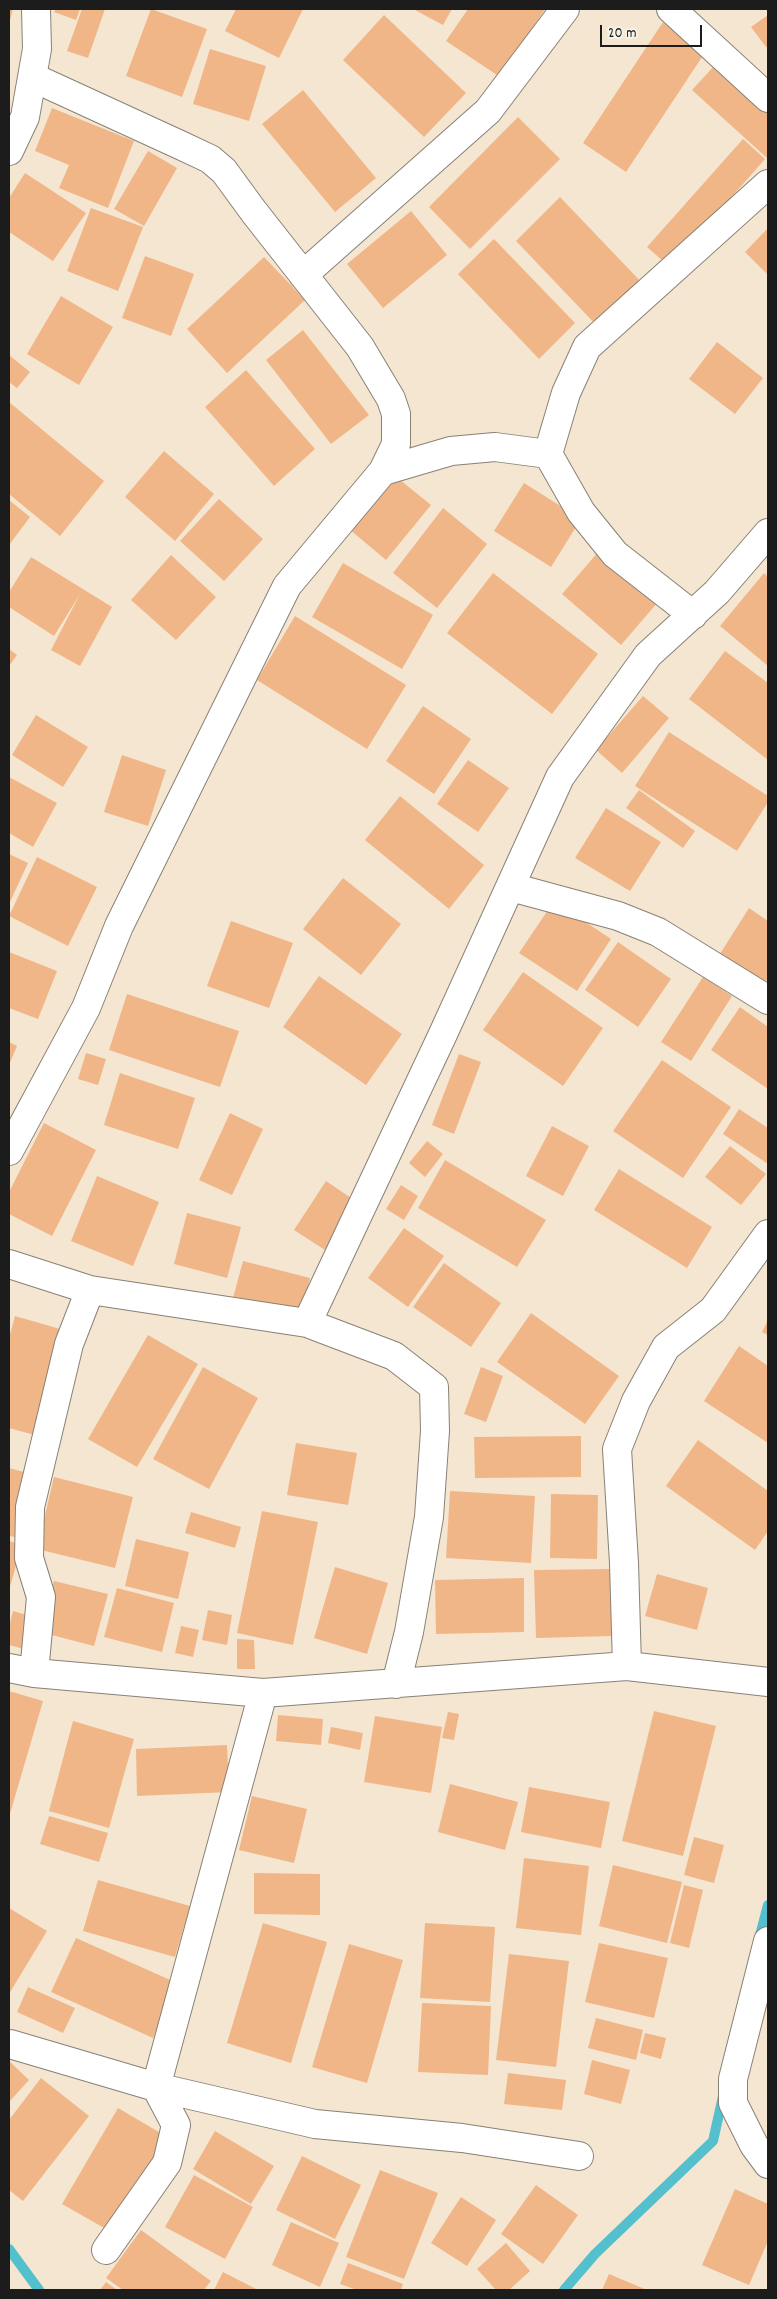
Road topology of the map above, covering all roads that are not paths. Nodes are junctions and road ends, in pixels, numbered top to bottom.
1 (36, 9) edge
2 (565, 9) edge
3 (671, 9) edge
4 (32, 77) junction
5 (768, 98) edge
6 (9, 151) edge
7 (768, 184) edge
8 (303, 274) junction
9 (548, 454) junction
10 (383, 471) junction
11 (768, 533) edge
12 (693, 615) junction
13 (511, 887) junction
14 (768, 1000) edge
15 (9, 1151) edge
16 (768, 1234) edge
17 (9, 1264) edge
18 (90, 1290) junction
19 (308, 1323) junction
20 (627, 1666) junction
21 (22, 1670) edge
22 (768, 1682) edge
23 (396, 1684) junction
24 (263, 1693) junction
25 (768, 1941) edge
26 (10, 2044) dead end
27 (156, 2087) junction
28 (579, 2156) dead end
29 (768, 2164) edge
30 (106, 2250) dead end

1 - 4 street
2 - 8 street
3 - 5 street
4 - 6 street
4 - 8 street
7 - 9 street
8 - 10 street
9 - 10 street
9 - 12 street
10 - 15 street
11 - 12 street
12 - 13 street
13 - 14 street
13 - 19 street
16 - 20 street
17 - 18 street
18 - 19 street
18 - 21 street
19 - 23 street
20 - 22 street
20 - 23 street
21 - 24 street
23 - 24 street
24 - 27 street
25 - 29 street
26 - 27 street
27 - 28 street
27 - 30 street

